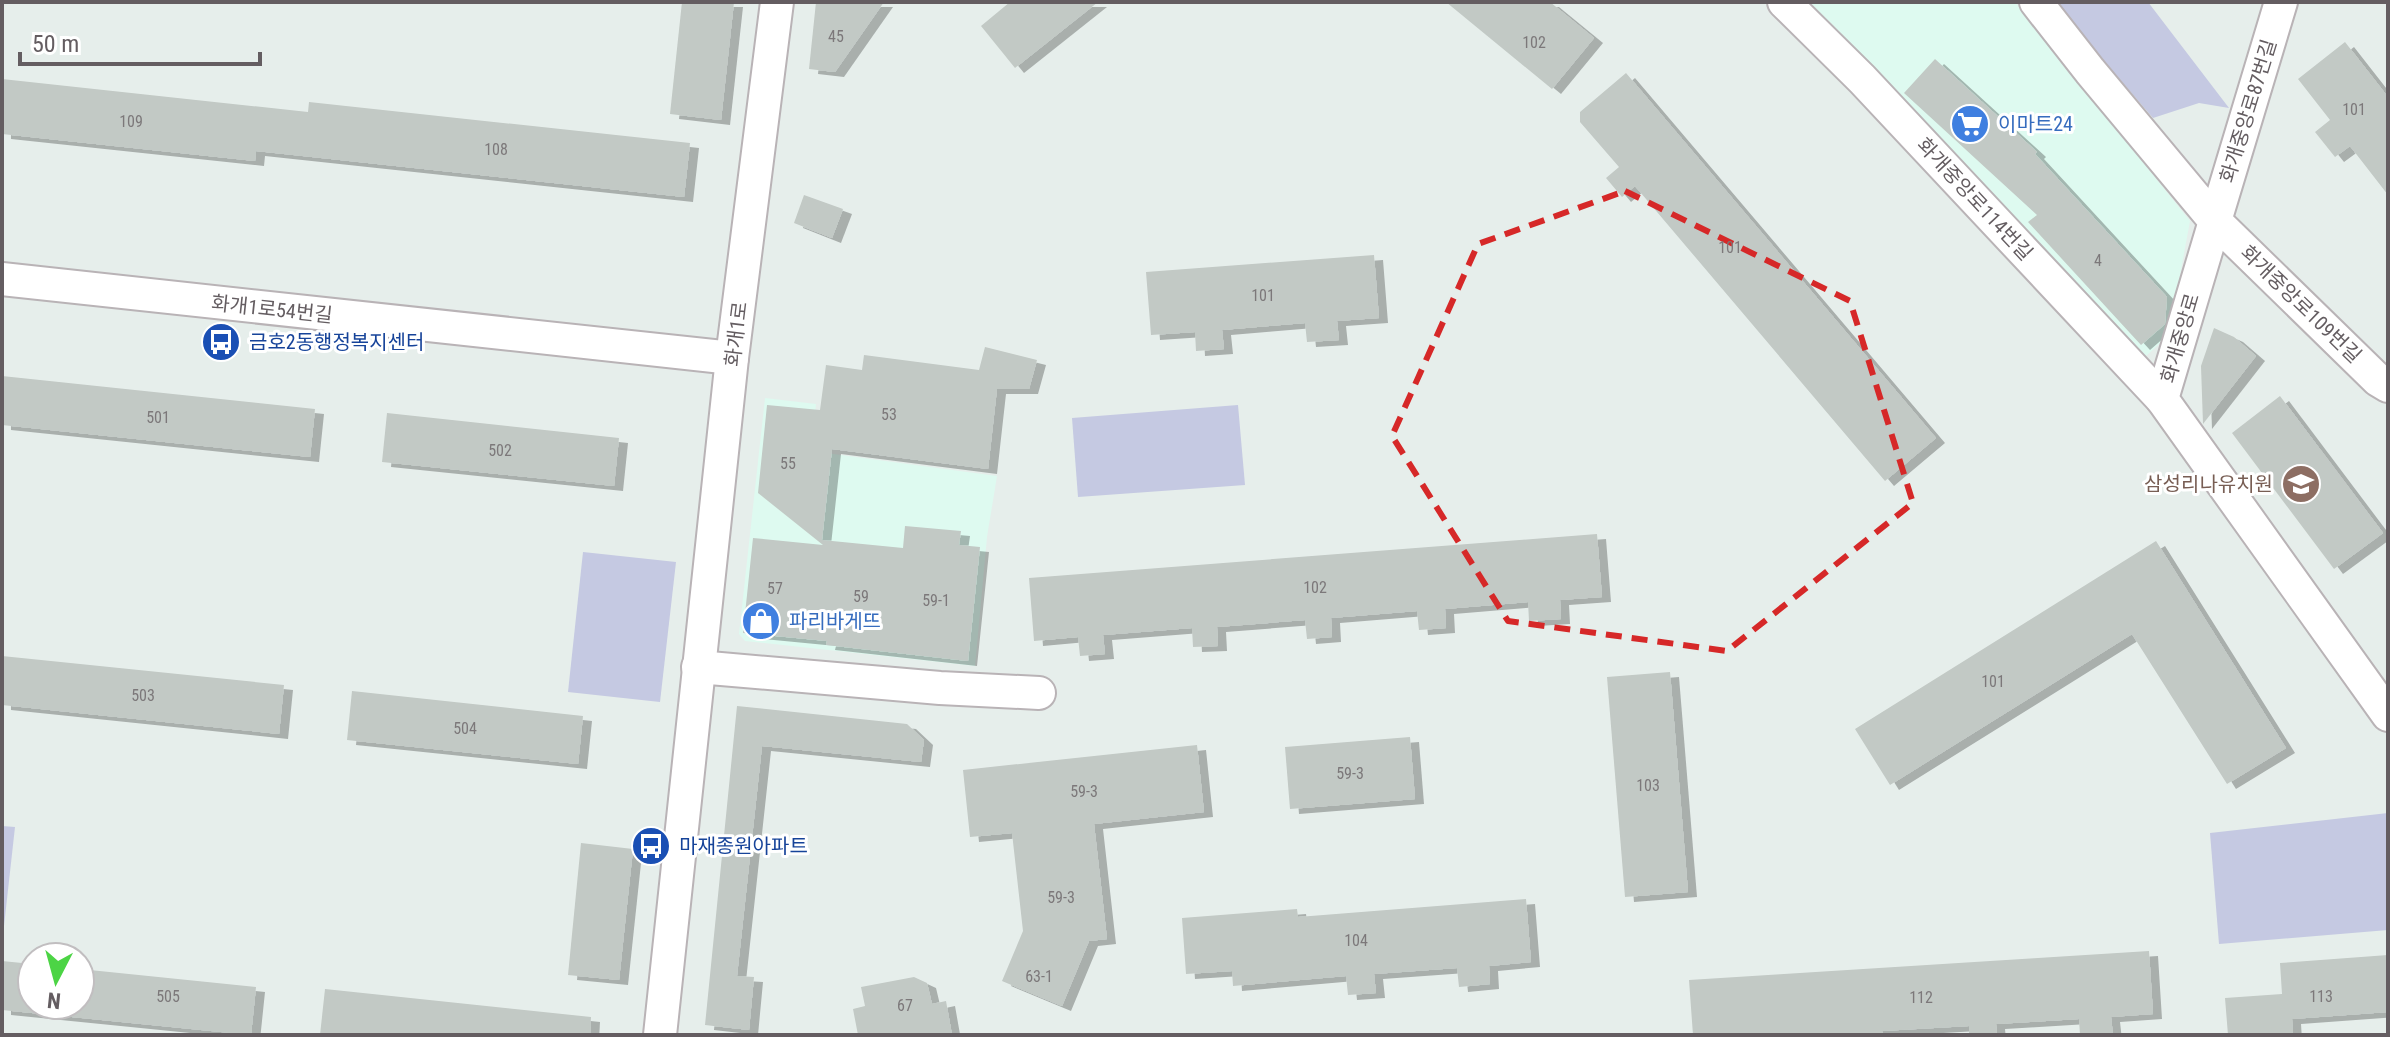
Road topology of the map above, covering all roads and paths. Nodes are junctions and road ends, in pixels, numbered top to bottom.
1 (777, 2) edge
2 (1784, 2) edge
3 (2036, 2) edge
4 (2281, 2) edge
5 (2215, 221) junction
6 (2, 279) edge
7 (732, 358) junction
8 (2388, 386) edge
9 (2162, 399) junction
10 (698, 667) junction
11 (1039, 693) dead end
12 (2388, 715) edge
13 (660, 1035) edge

1 - 7 street, 화개1로
2 - 9 street, 화개중앙로114번길
3 - 5 street
4 - 5 street, 화개중앙로87번길
5 - 8 street, 화개중앙로109번길
5 - 9 street, 화개중앙로
6 - 7 street, 화개1로54번길
7 - 10 street, 화개1로
9 - 12 street, 화개중앙로
10 - 11 street
10 - 13 street, 화개1로

